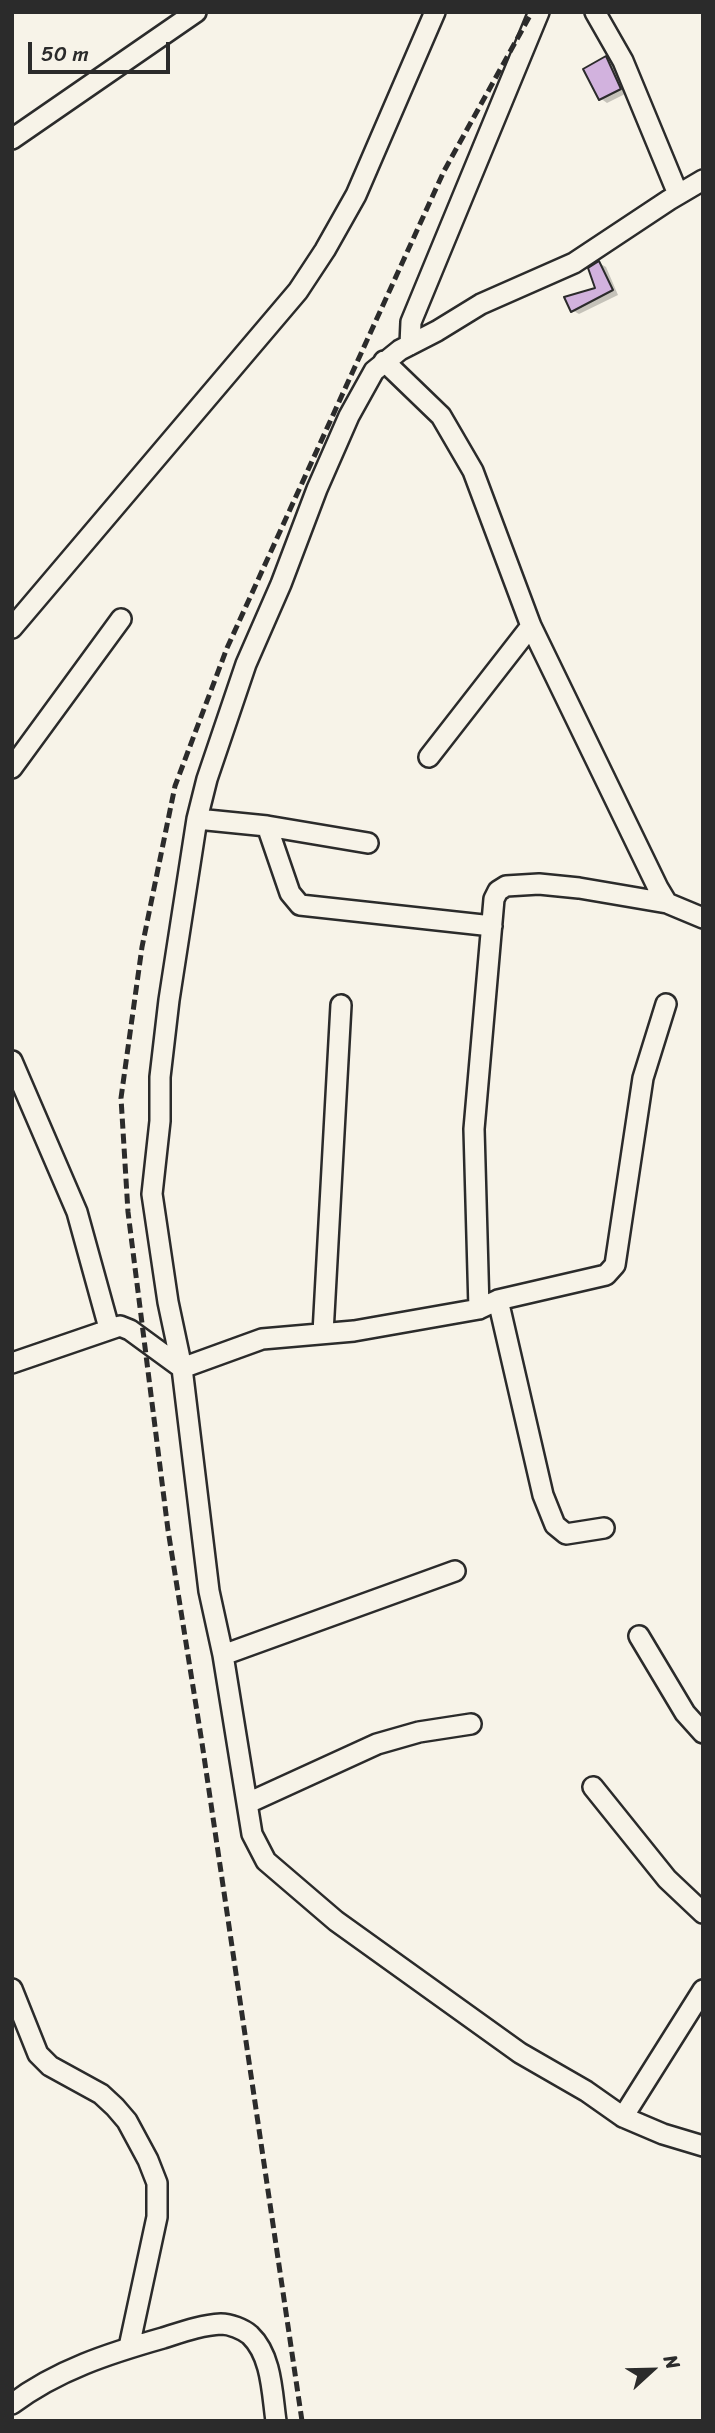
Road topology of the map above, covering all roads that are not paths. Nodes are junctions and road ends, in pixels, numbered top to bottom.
1 (196, 12) edge
2 (435, 12) edge
3 (540, 12) edge
4 (595, 12) edge
5 (12, 139) edge
6 (703, 180) edge
7 (678, 194) junction
8 (410, 345) junction
9 (384, 361) junction
10 (121, 619) dead end
11 (531, 626) junction
12 (12, 628) edge
13 (429, 757) dead end
14 (12, 768) edge
15 (197, 818) junction
16 (267, 826) junction
17 (368, 843) dead end
18 (667, 902) junction
19 (703, 918) edge
20 (492, 926) junction
21 (341, 1004) dead end
22 (666, 1004) dead end
23 (12, 1061) edge
24 (498, 1300) junction
25 (479, 1309) junction
26 (109, 1328) junction
27 (323, 1333) junction
28 (12, 1363) edge
29 (181, 1368) junction
30 (604, 1528) dead end
31 (455, 1572) dead end
32 (639, 1636) dead end
33 (223, 1655) junction
34 (471, 1724) dead end
35 (703, 1733) edge
36 (593, 1787) dead end
37 (248, 1802) junction
38 (703, 1913) edge
39 (12, 1989) edge
40 (703, 1990) edge
41 (623, 2117) junction
42 (703, 2147) edge
43 (129, 2347) junction
44 (12, 2404) edge
45 (276, 2421) edge

1 - 5 street
2 - 12 street
3 - 8 street
4 - 7 street
6 - 7 street
7 - 8 street
8 - 9 street
9 - 11 street
9 - 15 street
10 - 14 street
11 - 13 street
11 - 18 street
15 - 16 street
15 - 29 street
16 - 17 street
16 - 20 street
18 - 19 street
18 - 20 street
20 - 25 street
21 - 27 street
22 - 24 street
23 - 26 street
24 - 25 street
24 - 30 street
25 - 27 street
26 - 28 street
26 - 29 street
27 - 29 street
29 - 33 street
31 - 33 street
32 - 35 street
33 - 37 street
34 - 37 street
36 - 38 street
37 - 41 street
39 - 43 street
40 - 41 street
41 - 42 street
43 - 44 street
43 - 45 street

